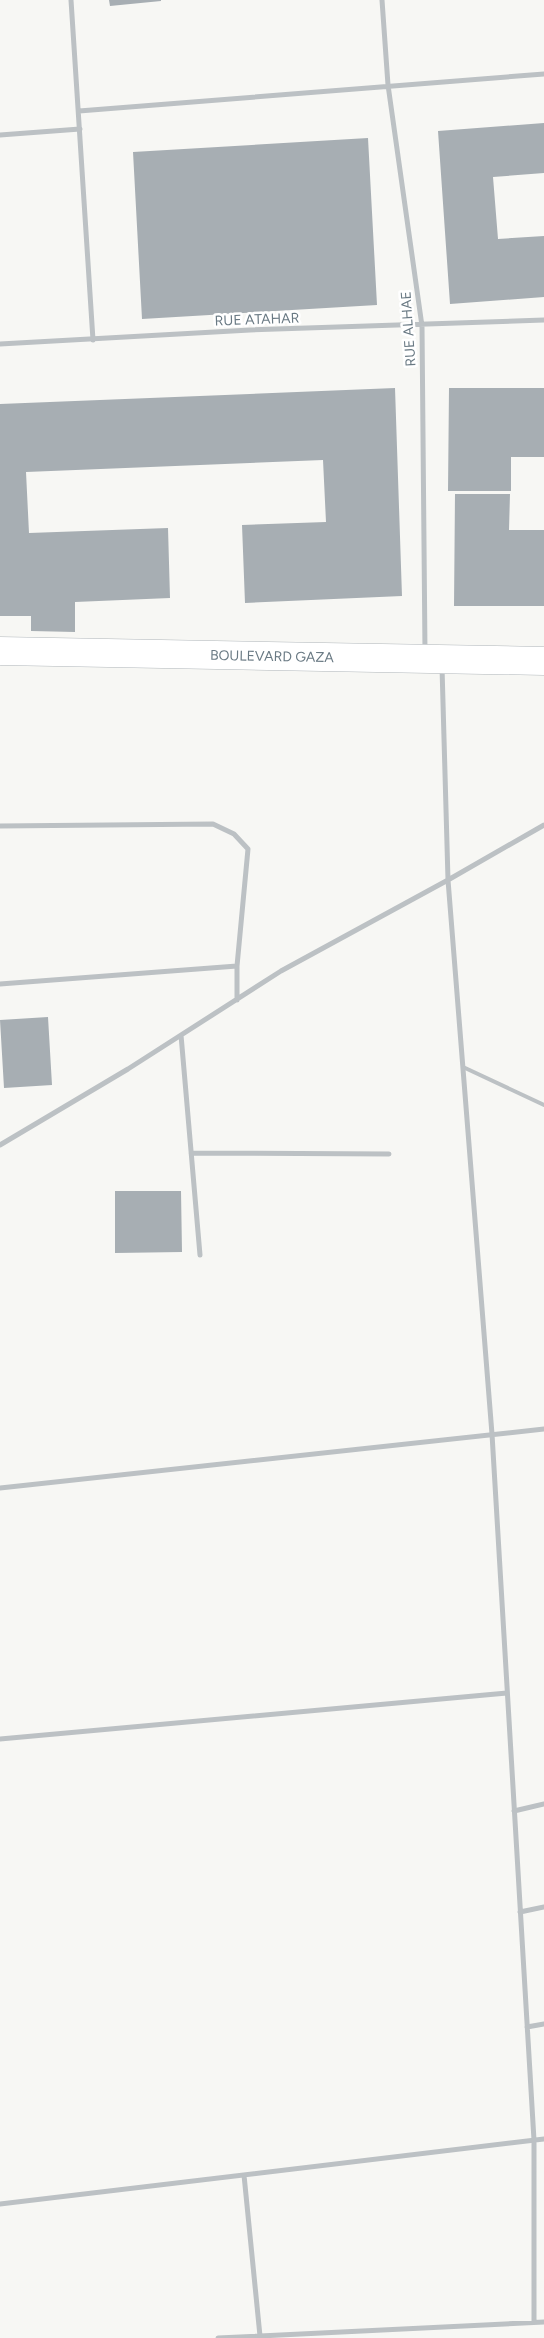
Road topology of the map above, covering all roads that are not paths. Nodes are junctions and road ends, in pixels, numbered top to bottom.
1 (71, 0) edge
2 (382, 0) edge
3 (544, 74) edge
4 (388, 85) junction
5 (78, 111) junction
6 (80, 129) junction
7 (0, 135) edge
8 (544, 320) edge
9 (422, 326) junction
10 (93, 340) junction
11 (0, 344) edge
12 (0, 651) edge
13 (433, 659) junction
14 (544, 661) edge
15 (544, 825) edge
16 (0, 826) edge
17 (448, 880) junction
18 (237, 966) junction
19 (0, 984) edge
20 (237, 1000) junction
21 (181, 1035) junction
22 (463, 1067) junction
23 (544, 1104) edge
24 (0, 1145) edge
25 (191, 1153) junction
26 (389, 1154) dead end
27 (200, 1255) dead end
28 (544, 1429) edge
29 (492, 1434) junction
30 (0, 1488) edge
31 (507, 1693) junction
32 (0, 1738) edge
33 (544, 1804) edge
34 (514, 1811) junction
35 (544, 1907) edge
36 (520, 1912) junction
37 (544, 2024) edge
38 (526, 2027) junction
39 (544, 2139) edge
40 (534, 2140) junction
41 (244, 2175) junction
42 (0, 2204) edge
43 (534, 2322) junction
44 (544, 2322) edge
45 (260, 2337) edge
46 (218, 2338) edge

1 - 5 street
2 - 4 street, RUE ALHAE
3 - 4 street
4 - 5 street
4 - 9 street, RUE ALHAE
5 - 6 street
6 - 7 street
6 - 10 street
8 - 9 street, RUE ATAHAR
9 - 10 street, RUE ATAHAR
9 - 13 street, RUE ALHAE
10 - 11 street, RUE ATAHAR
12 - 13 main road, BOULEVARD GAZA
13 - 14 main road, BOULEVARD GAZA
13 - 17 street, RUE ALHAE
15 - 17 street
16 - 18 street
17 - 20 street
17 - 22 street, RUE ALHAE
18 - 19 street
18 - 20 street
20 - 21 street
21 - 24 street
21 - 25 street
22 - 23 lane
22 - 29 street, RUE ALHAE
25 - 26 street
25 - 27 street
28 - 29 street
29 - 30 street
29 - 31 street, RUE ALHAE
31 - 32 street
31 - 34 street, RUE ALHAE
33 - 34 street
34 - 36 street, RUE ALHAE
35 - 36 street
36 - 38 street, RUE ALHAE
37 - 38 street
38 - 40 street, RUE ALHAE
39 - 40 street
40 - 41 street
40 - 43 street, RUE ALHAE
41 - 42 street
41 - 45 street
43 - 44 street
43 - 45 street
45 - 46 street

